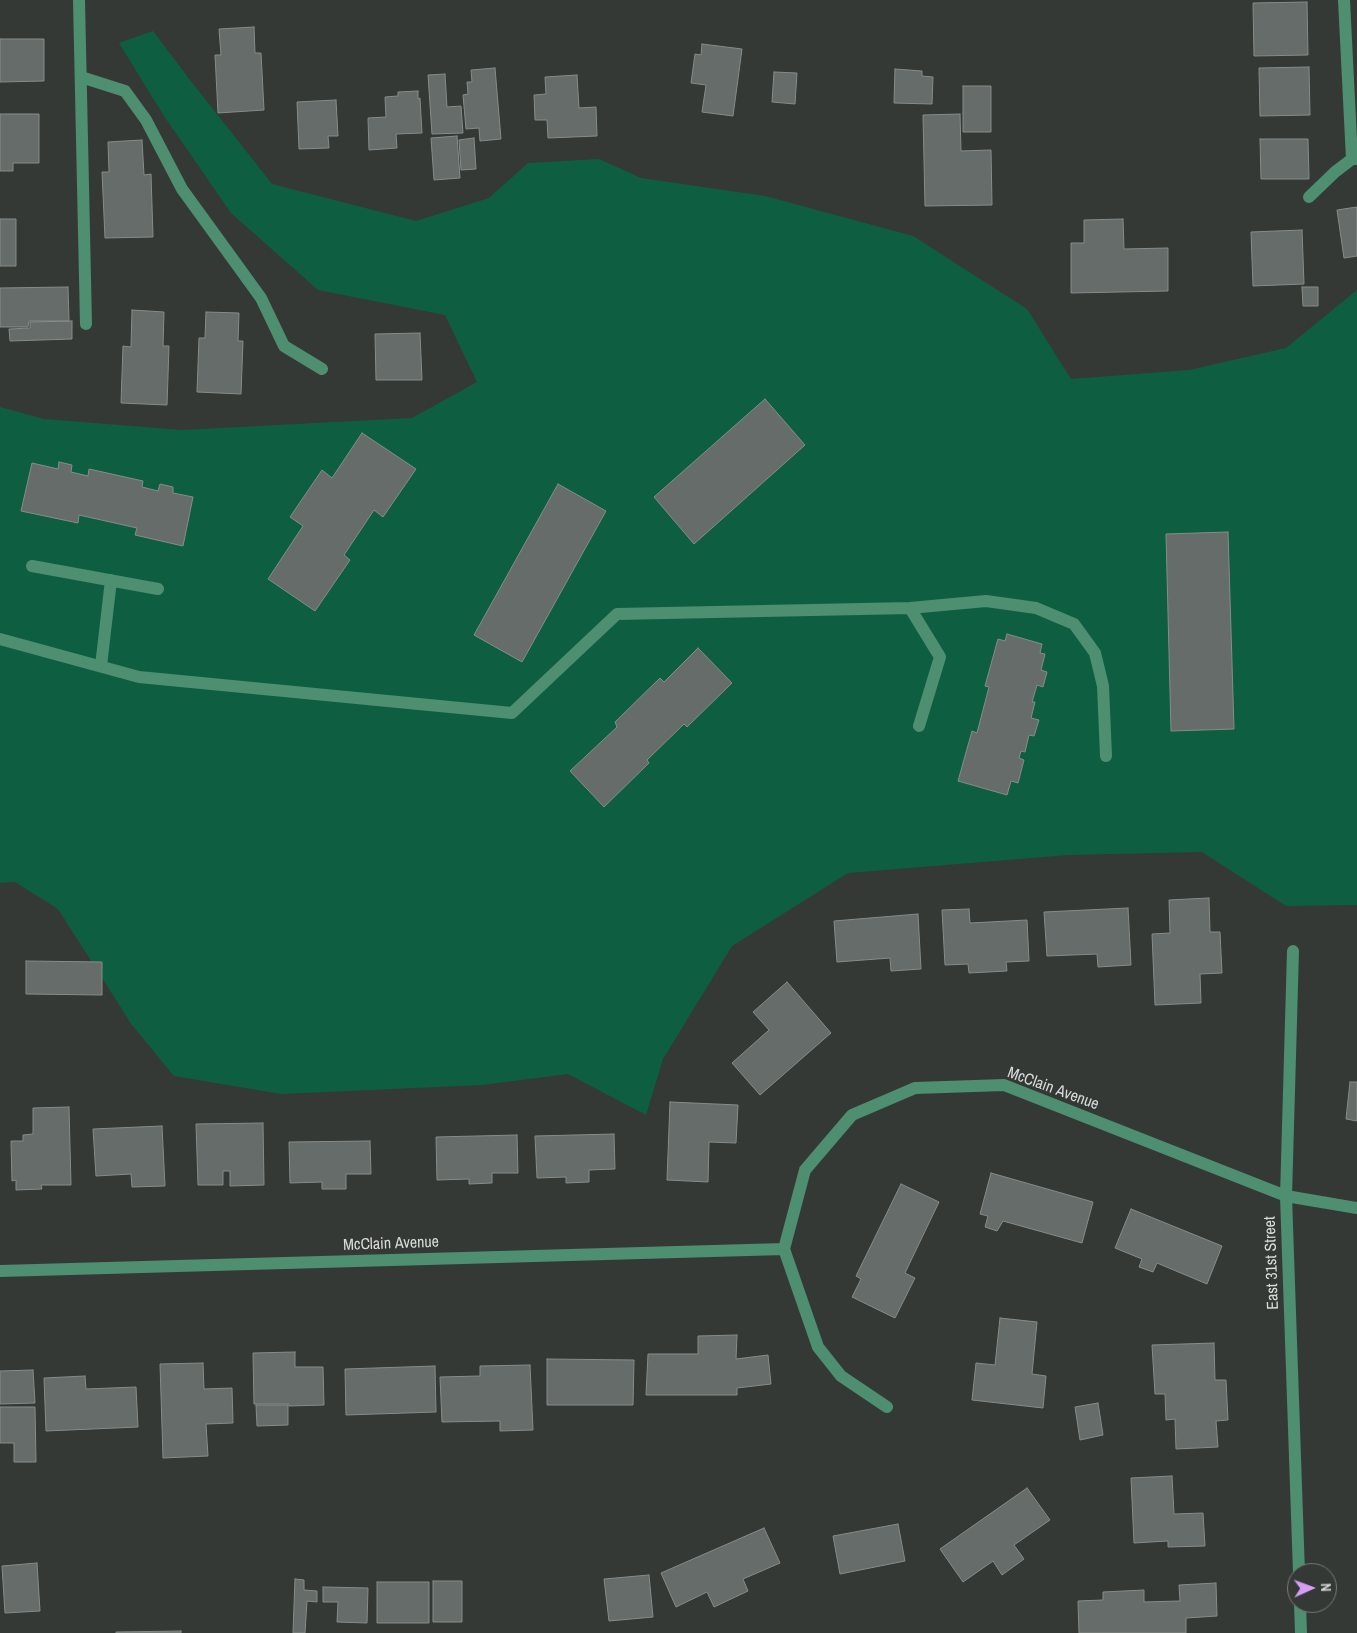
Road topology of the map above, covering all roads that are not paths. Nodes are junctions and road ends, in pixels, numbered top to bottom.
1 (79, 0) edge
2 (1344, 0) edge
3 (81, 77) junction
4 (1354, 159) edge
5 (1310, 197) dead end
6 (86, 324) dead end
7 (322, 369) dead end
8 (32, 566) dead end
9 (111, 580) junction
10 (158, 589) dead end
11 (910, 608) junction
12 (0, 639) edge
13 (101, 666) junction
14 (919, 726) dead end
15 (1106, 756) dead end
16 (1293, 951) dead end
17 (1286, 1196) junction
18 (1357, 1208) edge
19 (784, 1249) junction
20 (0, 1270) edge
21 (887, 1406) dead end
22 (1299, 1563) edge
23 (1300, 1613) edge
24 (1301, 1633) edge

1 - 3 street
2 - 4 street
3 - 6 street
3 - 7 street
4 - 5 street
8 - 9 street
9 - 10 street
9 - 13 street
11 - 13 street
11 - 14 street
11 - 15 street
12 - 13 street
16 - 17 street, East 31st Street
17 - 18 street, McClain Avenue
17 - 19 street, McClain Avenue
17 - 22 street, East 31st Street
19 - 20 street, McClain Avenue
19 - 21 street
23 - 24 street

